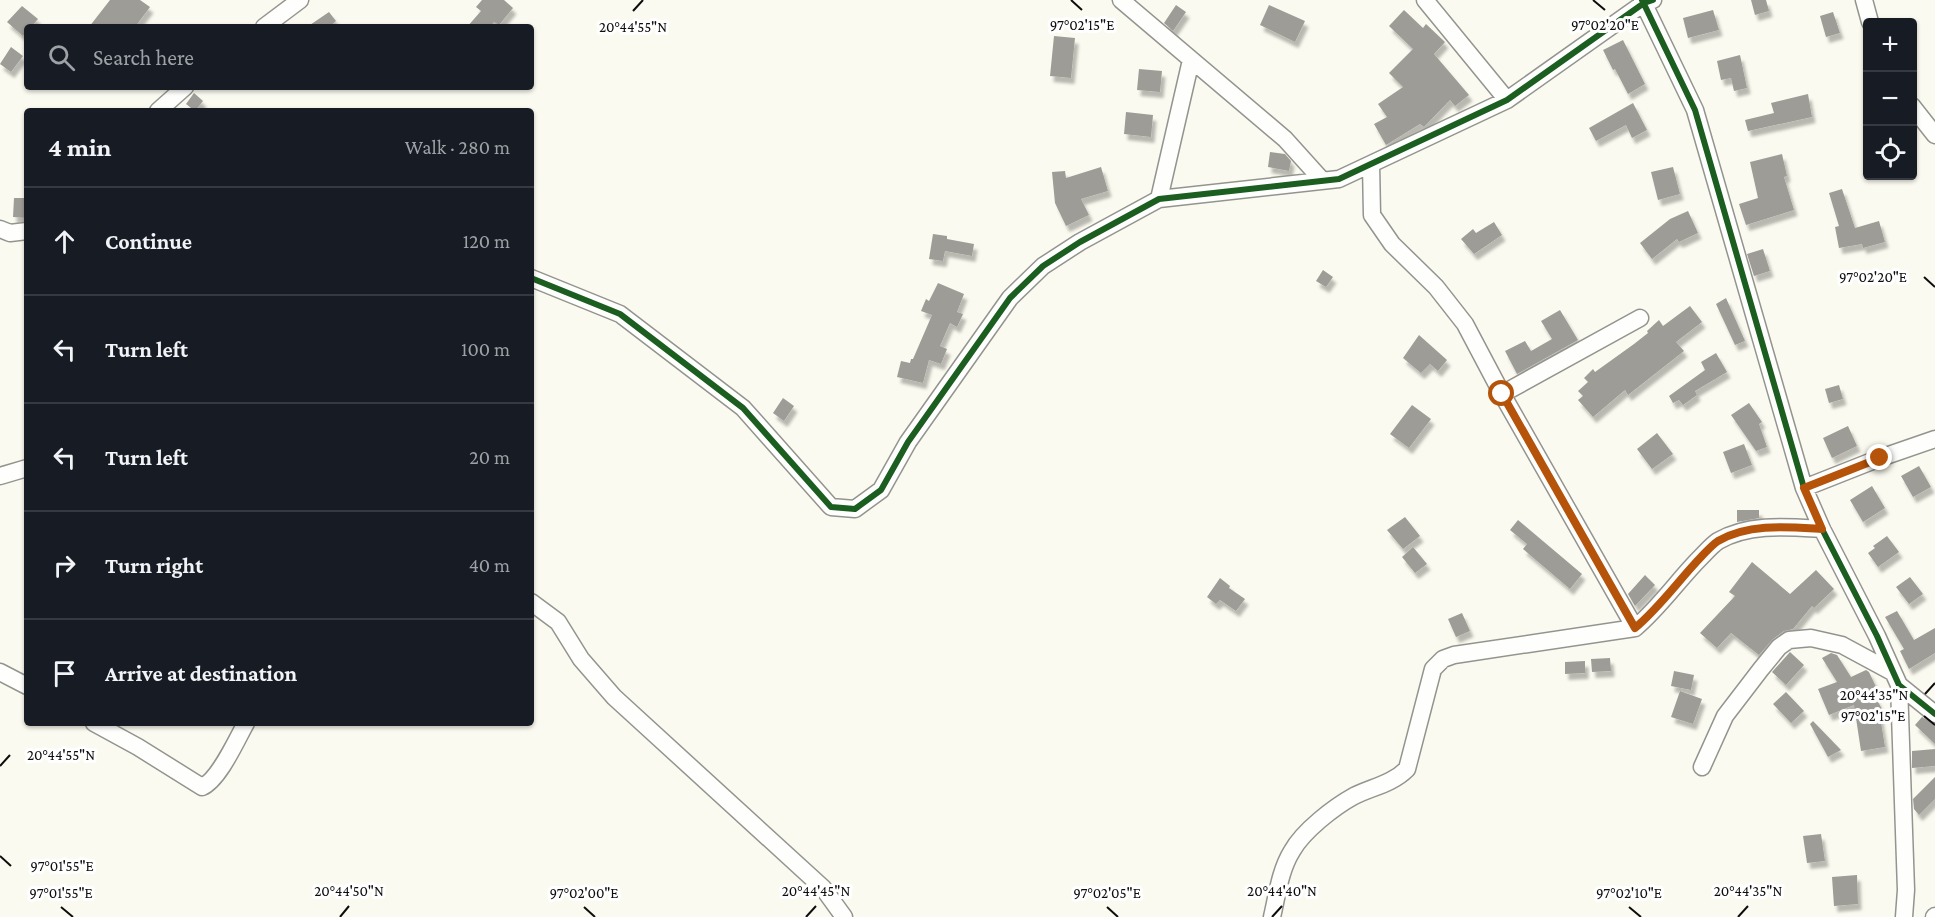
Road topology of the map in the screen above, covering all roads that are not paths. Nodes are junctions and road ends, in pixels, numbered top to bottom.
1 (300, 0) edge
2 (1121, 0) edge
3 (1425, 0) edge
4 (1864, 0) edge
5 (1646, 1) edge
6 (1869, 18) edge
7 (268, 24) edge
8 (1191, 60) junction
9 (182, 90) edge
10 (1507, 100) junction
11 (161, 108) edge
12 (1917, 112) edge
13 (1935, 135) edge
14 (1371, 164) junction
15 (1322, 180) junction
16 (1159, 199) junction
17 (24, 231) edge
18 (3, 233) edge
19 (534, 279) edge
20 (1640, 318) dead end
21 (1502, 394) junction
22 (1935, 439) edge
23 (24, 469) edge
24 (0, 476) edge
25 (1804, 488) junction
26 (1822, 529) junction
27 (534, 604) edge
28 (1635, 628) junction
29 (0, 672) edge
30 (1895, 678) junction
31 (24, 684) edge
32 (1935, 714) edge
33 (100, 726) edge
34 (244, 726) edge
35 (1702, 767) dead end
36 (844, 917) edge
37 (1272, 917) edge
38 (1904, 917) edge

1 - 7 street
2 - 8 street
3 - 10 street
4 - 6 street
5 - 10 street
5 - 25 street
8 - 15 street
8 - 16 street
9 - 11 street
10 - 14 street
12 - 13 street
14 - 15 street
14 - 21 street
15 - 16 street
16 - 19 street
17 - 18 street
20 - 21 street
21 - 28 street
22 - 25 street
23 - 24 street
25 - 26 street
26 - 28 street
26 - 30 street
27 - 36 street
28 - 37 street
29 - 31 street
30 - 32 street
30 - 35 street
30 - 38 street
33 - 34 street

